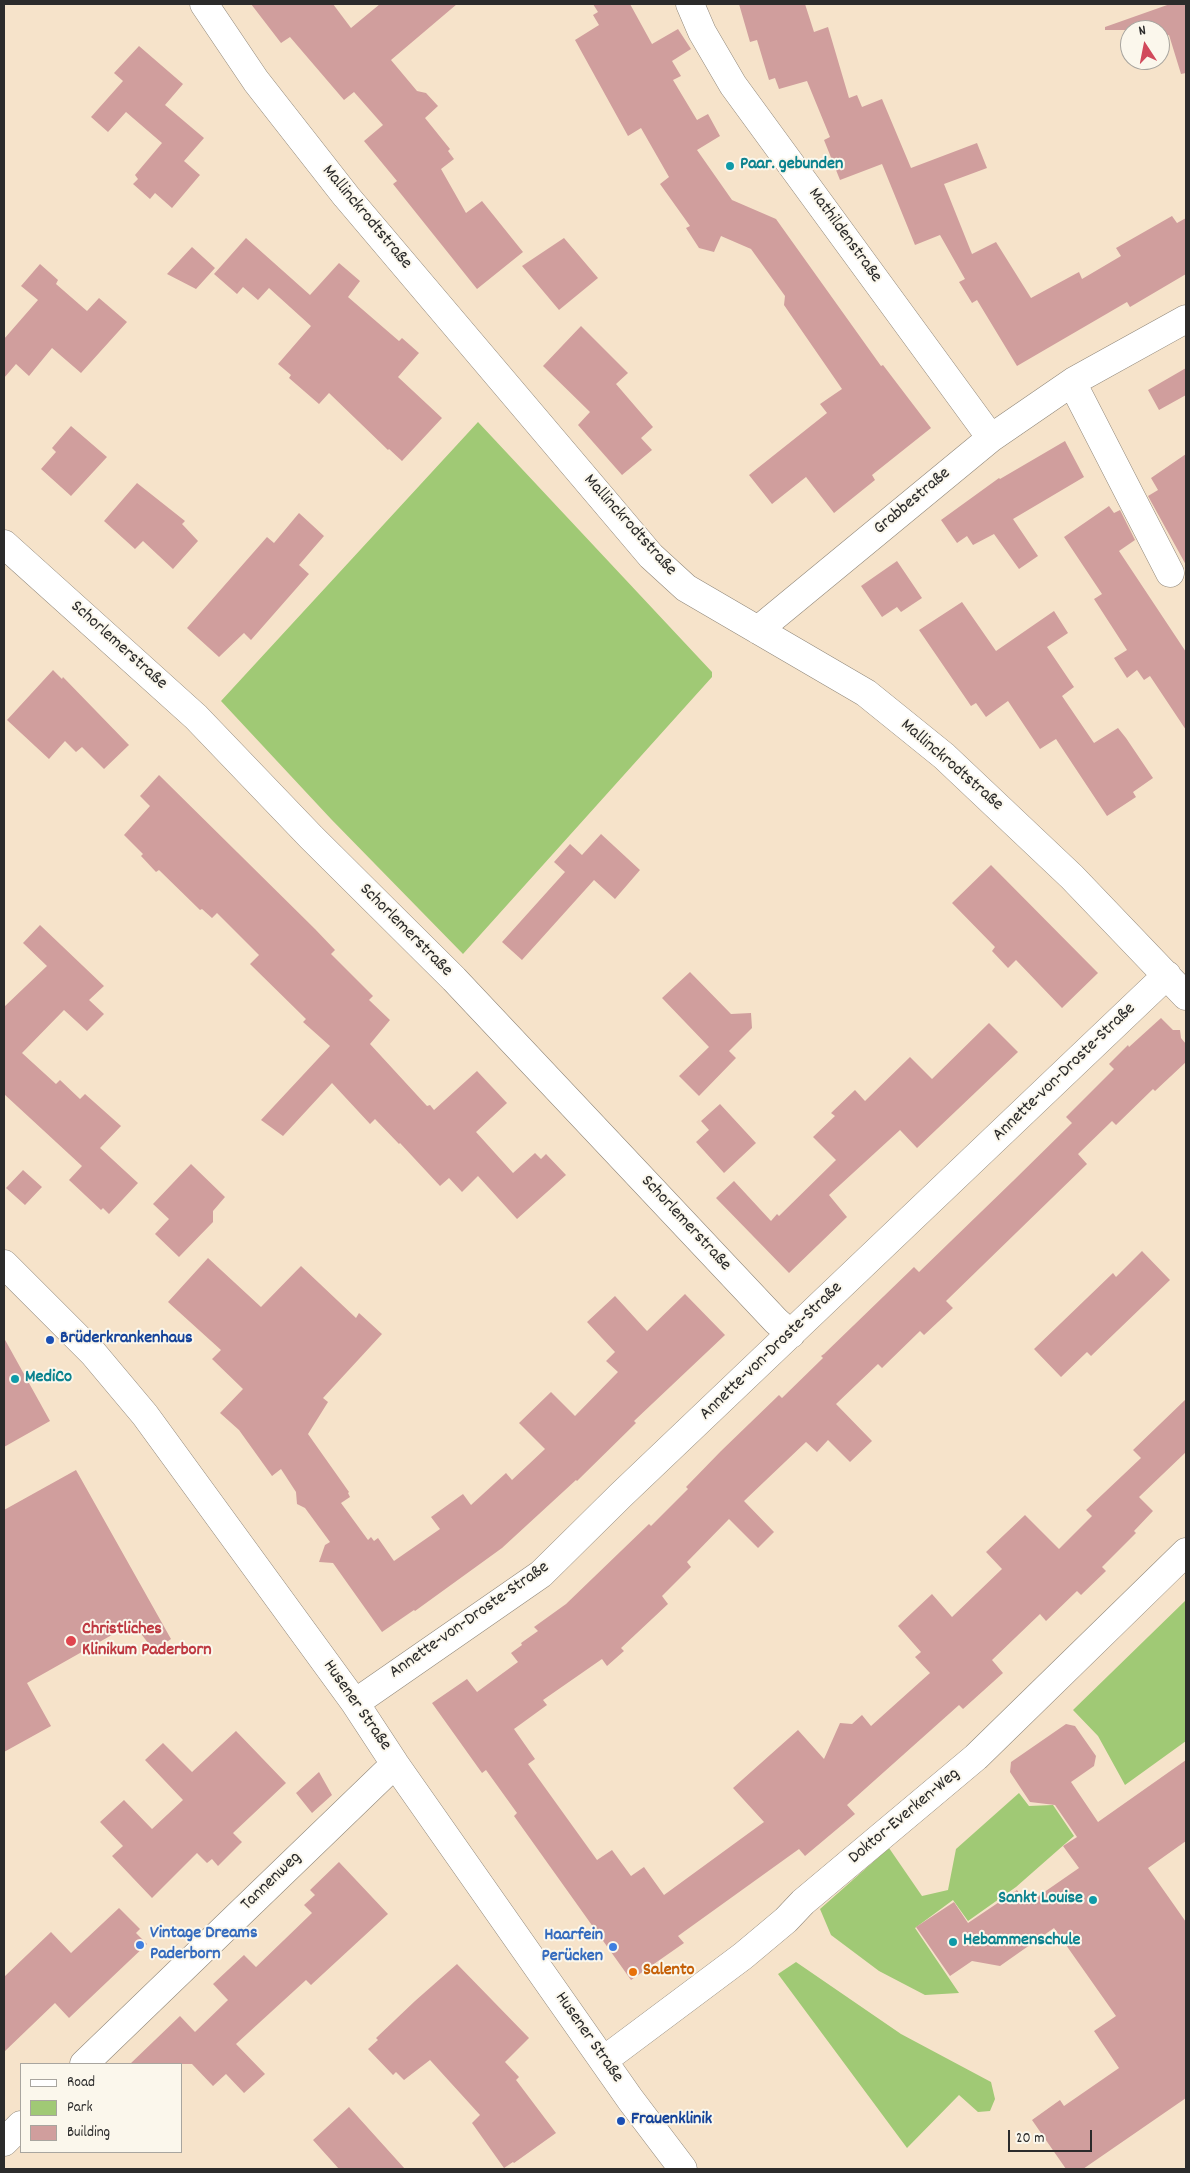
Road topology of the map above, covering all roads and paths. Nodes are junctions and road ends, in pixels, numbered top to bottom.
1 (204, 4) edge
2 (690, 4) edge
3 (1186, 319) edge
4 (1074, 381) junction
5 (991, 438) junction
6 (4, 544) edge
7 (1170, 574) dead end
8 (758, 630) junction
9 (1167, 975) junction
10 (1186, 996) edge
11 (4, 1264) edge
12 (791, 1334) junction
13 (1186, 1552) edge
14 (355, 1703) junction
15 (395, 1764) junction
16 (604, 2060) junction
17 (85, 2063) edge
18 (20, 2126) edge
19 (4, 2142) edge
20 (683, 2169) edge

1 - 8 street, Mallinckrodtstraße
2 - 5 street, Mathildenstraße
3 - 4 street, Grabbestraße
4 - 5 street, Grabbestraße
4 - 7 street
5 - 8 street, Grabbestraße
6 - 12 street, Schorlemerstraße
8 - 9 street, Mallinckrodtstraße
9 - 10 street, Mallinckrodtstraße
9 - 12 street, Annette-von-Droste-Straße
11 - 14 street, Husener Straße
12 - 14 street, Annette-von-Droste-Straße
13 - 16 street, Doktor-Everken-Weg
14 - 15 street, Husener Straße
15 - 16 street, Husener Straße
15 - 17 street, Tannenweg
16 - 20 street, Husener Straße
18 - 19 street

